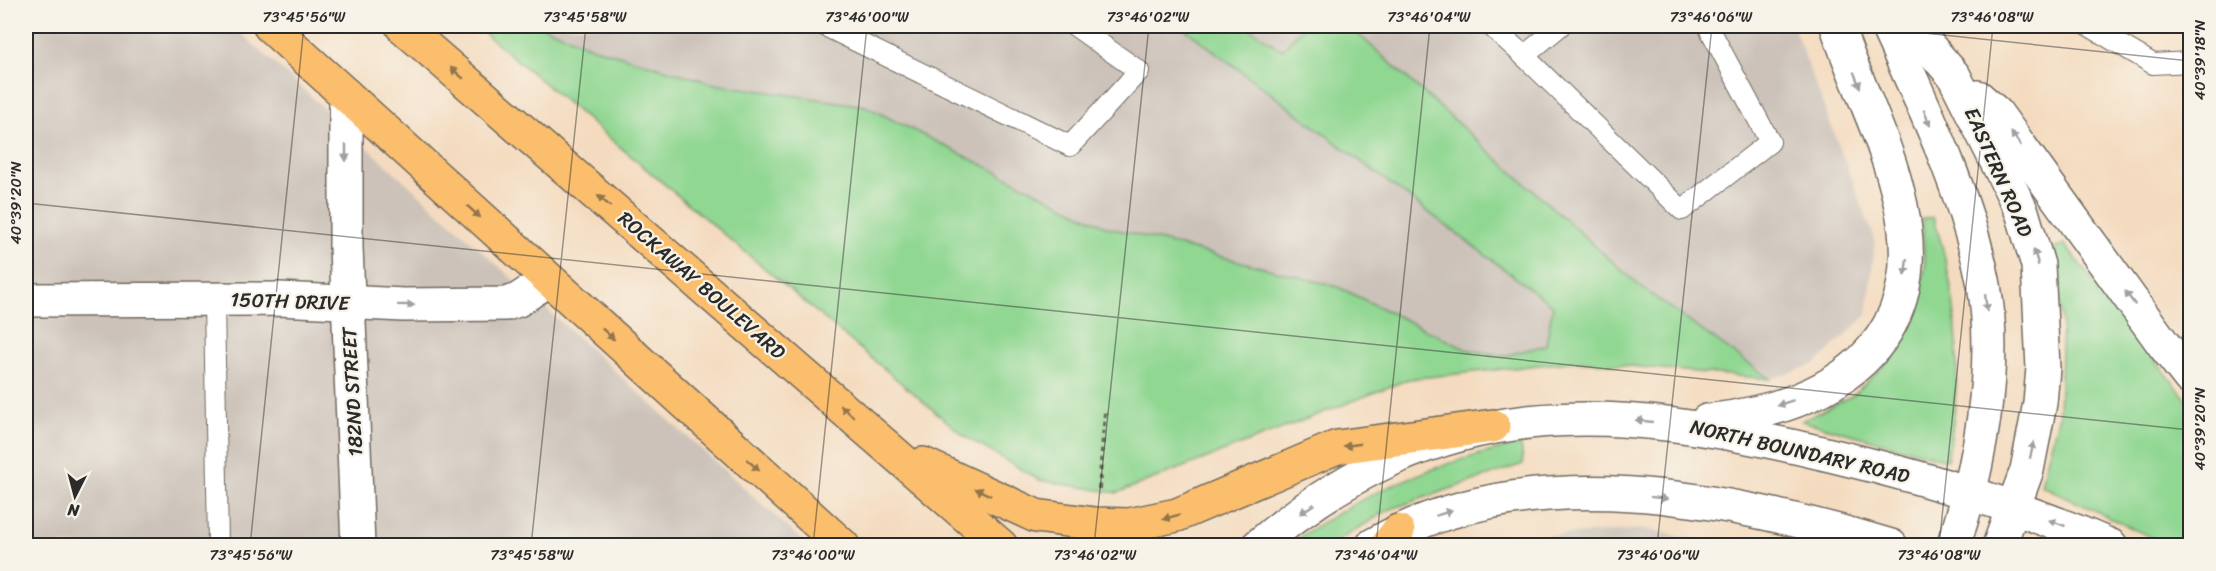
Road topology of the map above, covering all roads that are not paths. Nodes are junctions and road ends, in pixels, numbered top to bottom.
1 (270, 26) edge
2 (402, 26) edge
3 (825, 26) edge
4 (1075, 26) edge
5 (1491, 26) edge
6 (1560, 26) edge
7 (1708, 26) edge
8 (1837, 26) edge
9 (1887, 26) edge
10 (1911, 26) edge
11 (2089, 26) edge
12 (1524, 56) junction
13 (2190, 62) edge
14 (1954, 76) junction
15 (346, 95) junction
16 (548, 280) junction
17 (213, 299) junction
18 (26, 300) edge
19 (348, 302) junction
20 (2190, 378) edge
21 (1676, 424) junction
22 (1493, 426) junction
23 (891, 449) junction
24 (1970, 492) junction
25 (2014, 507) junction
26 (1386, 541) edge
27 (218, 546) edge
28 (358, 546) edge
29 (843, 546) edge
30 (1001, 546) edge
31 (1258, 546) edge
32 (1891, 546) edge
33 (1953, 546) edge
34 (1999, 546) edge
35 (2111, 546) edge

1 - 15 highway
23 -> 2 highway, ROCKAWAY BOULEVARD
3 - 4 lane
5 - 12 lane
6 - 12 lane
7 - 12 lane
8 -> 21 street
9 -> 24 street
10 - 14 street, EASTERN ROAD
11 - 13 lane
20 -> 14 street
25 -> 14 street, EASTERN ROAD
15 -> 16 highway
15 -> 19 street, 182ND STREET
19 -> 16 street, 150TH DRIVE
16 -> 29 highway
17 - 18 street, 150TH DRIVE
17 - 19 street, 150TH DRIVE
17 - 27 lane
19 - 28 street, 182ND STREET
21 -> 22 street, NORTH BOUNDARY ROAD
21 - 24 street, NORTH BOUNDARY ROAD
22 -> 23 highway
22 -> 31 street, NORTH BOUNDARY ROAD
23 - 30 highway, ROCKAWAY BOULEVARD
24 - 25 street, NORTH BOUNDARY ROAD
24 - 33 street
25 - 34 street, EASTERN ROAD
35 -> 25 street, NORTH BOUNDARY ROAD
26 -> 32 street

